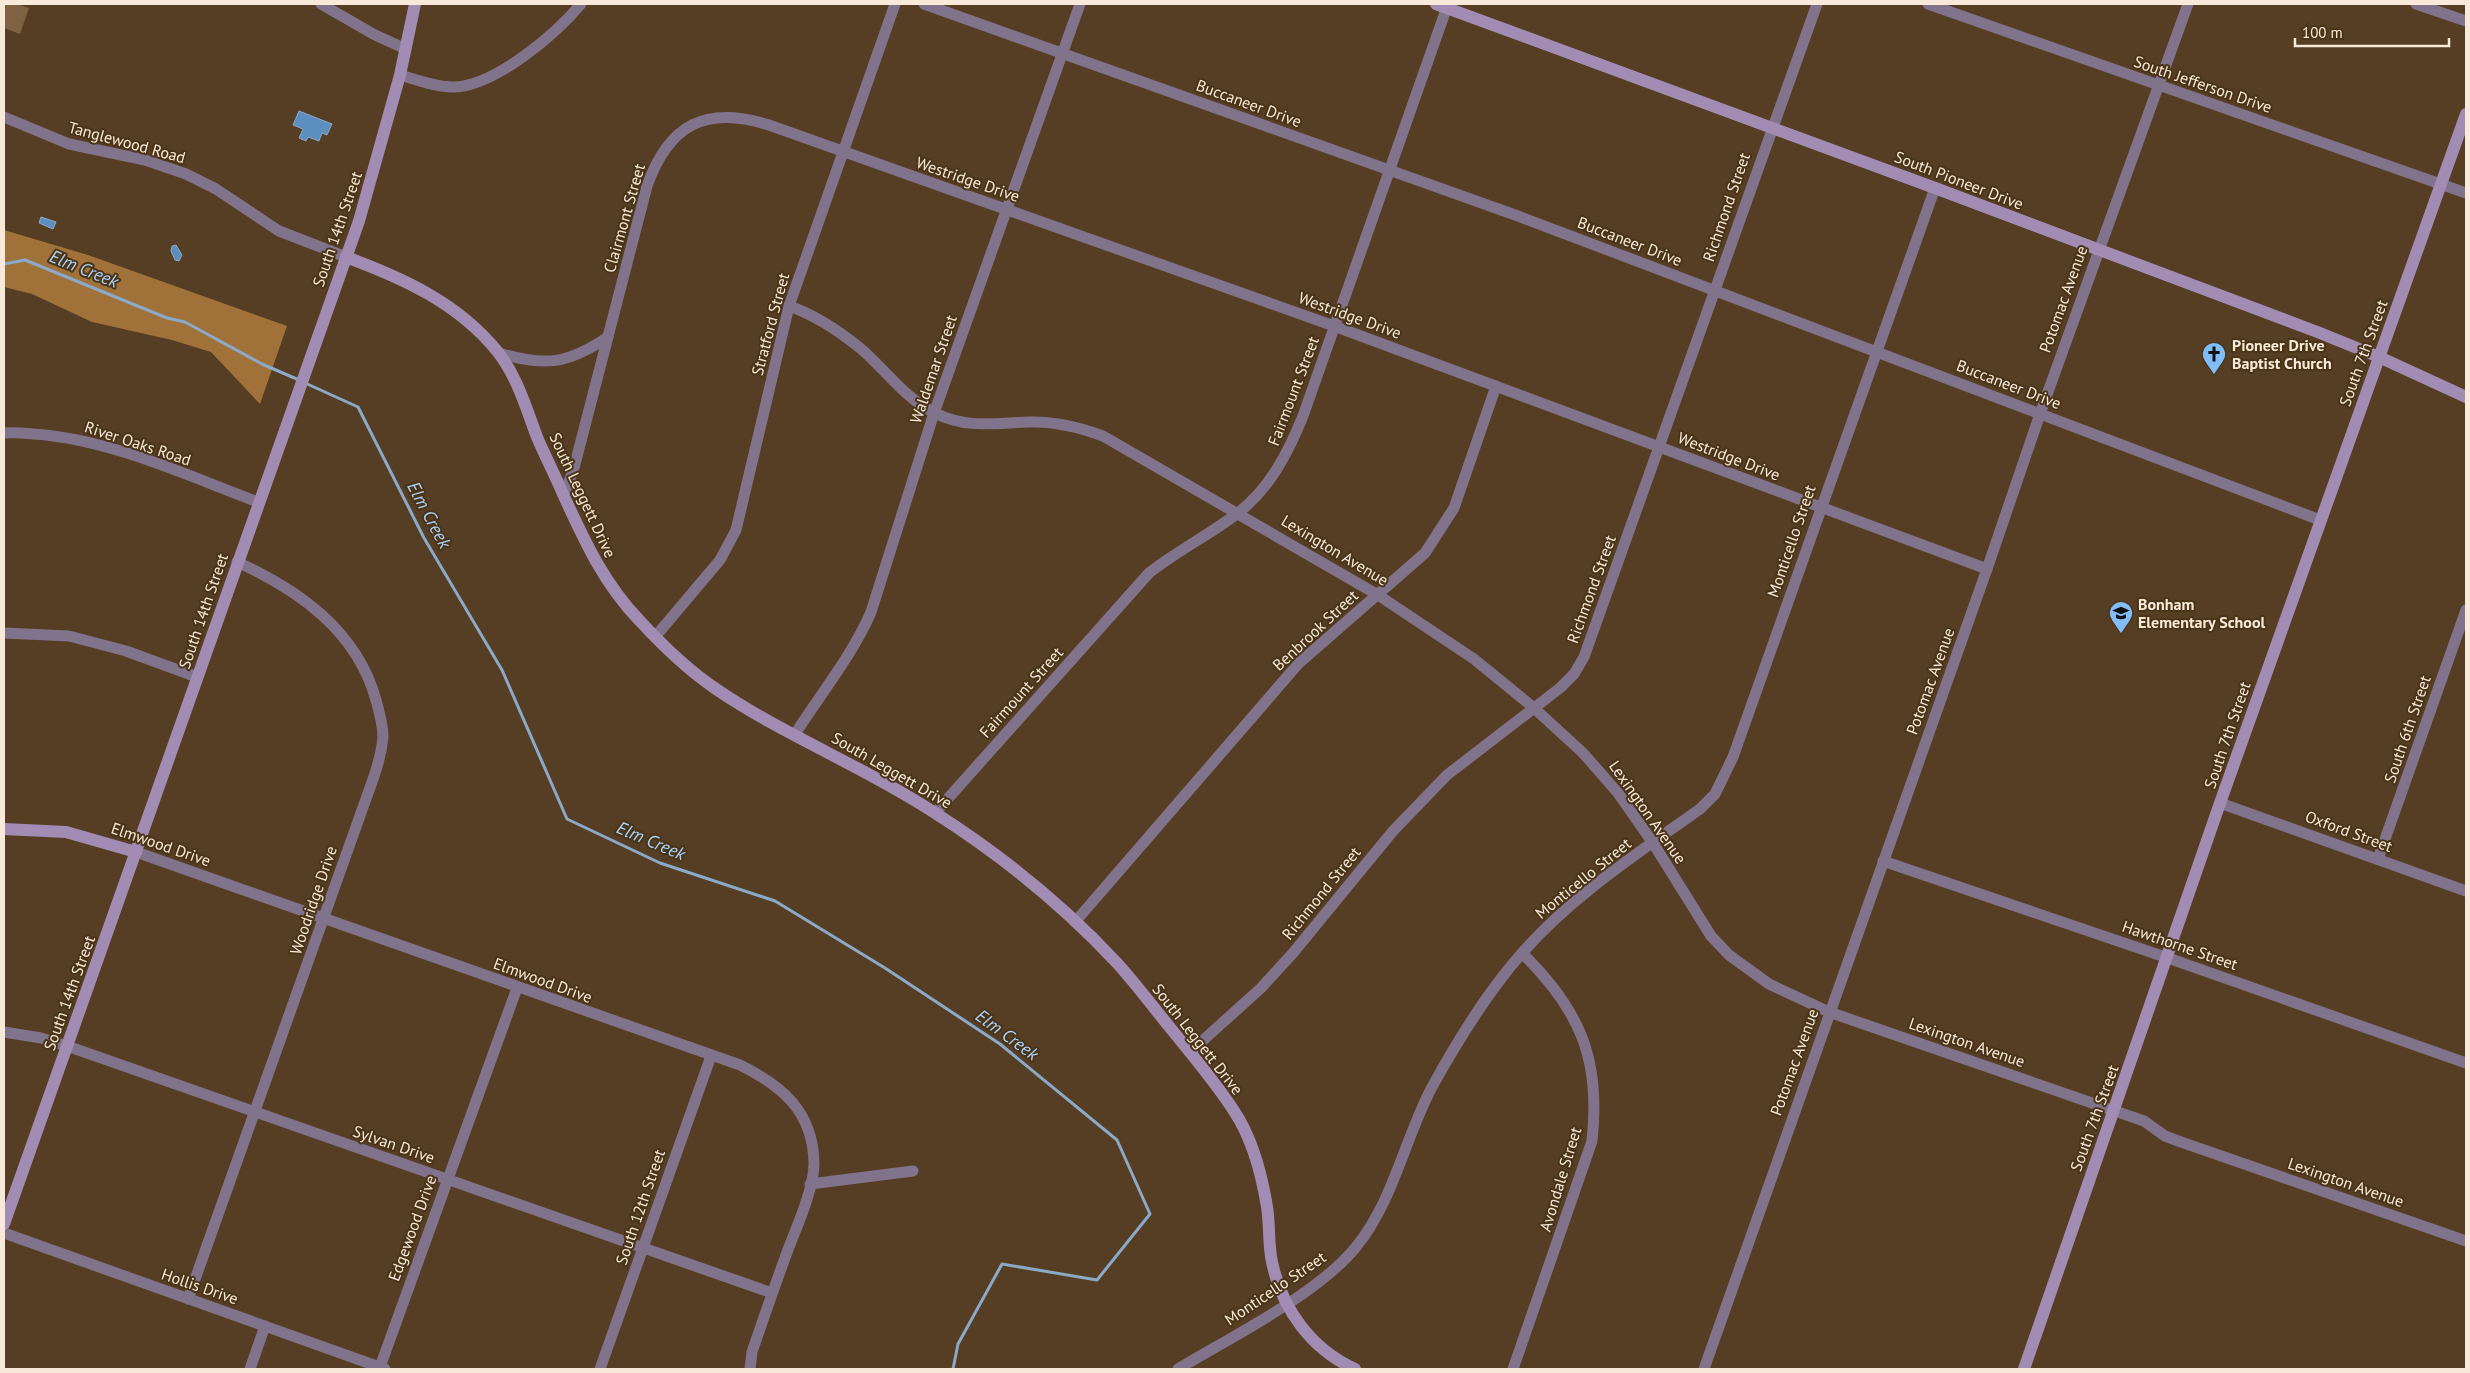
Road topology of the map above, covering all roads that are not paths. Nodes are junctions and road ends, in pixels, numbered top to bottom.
1 (321, 4) edge
2 (415, 4) edge
3 (580, 4) edge
4 (895, 4) edge
5 (924, 4) edge
6 (1080, 4) edge
7 (1817, 4) edge
8 (1928, 4) edge
9 (2188, 4) edge
10 (2416, 4) edge
11 (1444, 5) edge
12 (2466, 21) edge
13 (406, 49) junction
14 (1062, 54) junction
15 (400, 75) junction
16 (2159, 86) junction
17 (2466, 114) edge
18 (4, 117) edge
19 (696, 124) joint
20 (1772, 127) junction
21 (842, 152) junction
22 (1390, 170) junction
23 (2441, 184) junction
24 (1935, 188) junction
25 (2466, 193) edge
26 (1007, 210) junction
27 (2098, 249) junction
28 (346, 257) junction
29 (1715, 290) junction
30 (789, 306) junction
31 (1334, 326) junction
32 (608, 337) junction
33 (1877, 351) junction
34 (499, 353) junction
35 (2379, 357) junction
36 (1496, 386) junction
37 (2466, 397) edge
38 (934, 413) junction
39 (2040, 414) junction
40 (4, 433) edge
41 (1659, 447) junction
42 (564, 495) junction
43 (258, 502) junction
44 (1820, 508) junction
45 (1239, 512) junction
46 (2320, 520) junction
47 (238, 562) junction
48 (1987, 569) junction
49 (1378, 595) junction
50 (2466, 610) edge
51 (4, 633) edge
52 (655, 637) junction
53 (197, 676) junction
54 (1534, 708) junction
55 (795, 734) junction
56 (2220, 803) junction
57 (935, 813) junction
58 (4, 829) edge
59 (1653, 843) junction
60 (136, 852) junction
61 (2378, 859) junction
62 (1883, 861) junction
63 (2466, 891) edge
64 (324, 919) junction
65 (1075, 922) junction
66 (1522, 953) junction
67 (2168, 958) junction
68 (517, 988) junction
69 (1829, 1012) junction
70 (4, 1032) edge
71 (67, 1046) junction
72 (1190, 1052) junction
73 (711, 1056) junction
74 (2466, 1064) edge
75 (2114, 1110) junction
76 (255, 1113) junction
77 (913, 1171) dead end
78 (447, 1180) junction
79 (810, 1184) junction
80 (4, 1224) edge
81 (4, 1233) edge
82 (2466, 1242) edge
83 (643, 1248) junction
84 (772, 1293) junction
85 (188, 1299) junction
86 (1287, 1303) junction
87 (265, 1326) junction
88 (752, 1352) junction
89 (383, 1368) edge
90 (250, 1369) edge
91 (600, 1369) edge
92 (746, 1369) edge
93 (750, 1369) edge
94 (1178, 1369) edge
95 (1355, 1369) edge
96 (1513, 1369) edge
97 (1704, 1369) edge
98 (2024, 1369) edge

1 - 13 street
2 - 13 street, South 14th Street
3 - 15 street
4 - 21 street, Stratford Street
5 - 14 street, Buccaneer Drive
6 - 14 street, Waldemar Street
7 - 20 street, Richmond Street
8 - 16 street, South Jefferson Drive
9 - 16 street, Potomac Avenue
10 - 12 street
11 - 20 street, South Pioneer Drive
11 - 22 street, Fairmount Street
13 - 15 street, South 14th Street
14 - 22 street, Buccaneer Drive
14 - 26 street, Waldemar Street
15 - 28 street, South 14th Street
16 - 23 street, South Jefferson Drive
16 - 27 street, Potomac Avenue
17 - 23 street, South 7th Street
18 - 28 street, Tanglewood Road
19 - 21 street, Westridge Drive
19 - 32 street, Clairmont Street
20 - 24 street, South Pioneer Drive
20 - 29 street, Richmond Street
21 - 26 street, Westridge Drive
21 - 30 street, Stratford Street
22 - 29 street, Buccaneer Drive
22 - 31 street, Fairmount Street
23 - 25 street, South Jefferson Drive
23 - 35 street, South 7th Street
24 - 27 street, South Pioneer Drive
24 - 33 street, Monticello Street
26 - 31 street, Westridge Drive
26 - 38 street, Waldemar Street
27 - 35 street, South Pioneer Drive
27 - 39 street, Potomac Avenue
28 - 34 street, South Leggett Drive
28 - 43 street, South 14th Street
29 - 33 street, Buccaneer Drive
29 - 41 street, Richmond Street
30 - 38 street, Lexington Avenue
30 - 52 street, Stratford Street
31 - 36 street, Westridge Drive
31 - 45 street, Fairmount Street
32 - 34 street
32 - 42 street, Clairmont Street
33 - 39 street, Buccaneer Drive
33 - 44 street, Monticello Street
34 - 42 street, South Leggett Drive
35 - 37 street, South Pioneer Drive
35 - 46 street, South 7th Street
36 - 41 street, Westridge Drive
36 - 49 street, Benbrook Street
38 - 45 street, Lexington Avenue
38 - 55 street, Waldemar Street
39 - 46 street, Buccaneer Drive
39 - 48 street, Potomac Avenue
40 - 43 street, River Oaks Road
41 - 44 street, Westridge Drive
41 - 54 street, Richmond Street
42 - 52 street, South Leggett Drive
43 - 47 street, South 14th Street
44 - 48 street, Westridge Drive
44 - 59 street, Monticello Street
45 - 49 street, Lexington Avenue
45 - 57 street, Fairmount Street
46 - 56 street, South 7th Street
47 - 53 street, South 14th Street
47 - 64 street, Woodridge Drive
48 - 62 street, Potomac Avenue
49 - 54 street, Lexington Avenue
49 - 65 street, Benbrook Street
50 - 61 street, South 6th Street
51 - 53 street
52 - 55 street, South Leggett Drive
53 - 60 street, South 14th Street
54 - 59 street, Lexington Avenue
54 - 72 street, Richmond Street
55 - 57 street, South Leggett Drive
56 - 61 street, Oxford Street
56 - 67 street, South 7th Street
57 - 65 street, South Leggett Drive
58 - 60 street, Elmwood Drive
59 - 66 street, Monticello Street
59 - 69 street, Lexington Avenue
60 - 64 street, Elmwood Drive
60 - 71 street, South 14th Street
61 - 63 street, Oxford Street
62 - 67 street, Hawthorne Street
62 - 69 street, Potomac Avenue
64 - 68 street, Elmwood Drive
64 - 76 street, Woodridge Drive
65 - 72 street, South Leggett Drive
66 - 86 street, Monticello Street
66 - 96 street, Avondale Street
67 - 74 street, Hawthorne Street
67 - 75 street, South 7th Street
68 - 73 street, Elmwood Drive
68 - 78 street, Edgewood Drive
69 - 75 street, Lexington Avenue
69 - 97 street, Potomac Avenue
70 - 71 street, Sylvan Drive
71 - 76 street, Sylvan Drive
71 - 80 street, South 14th Street
72 - 86 street, South Leggett Drive
73 - 79 street, Elmwood Drive
73 - 83 street, South 12th Street
75 - 82 street, Lexington Avenue
75 - 98 street, South 7th Street
76 - 78 street, Sylvan Drive
76 - 85 street, Woodridge Drive
77 - 79 street
78 - 83 street, Sylvan Drive
78 - 89 street, Edgewood Drive
79 - 84 street, Elmwood Drive
81 - 85 street, Hollis Drive
83 - 84 street, Sylvan Drive
83 - 91 street, South 12th Street
84 - 88 street, Elmwood Drive
85 - 87 street, Hollis Drive
86 - 94 street, Monticello Street
86 - 95 street, South Leggett Drive
87 - 89 street, Hollis Drive
87 - 90 street
88 - 92 street
88 - 93 street, Elmwood Drive

